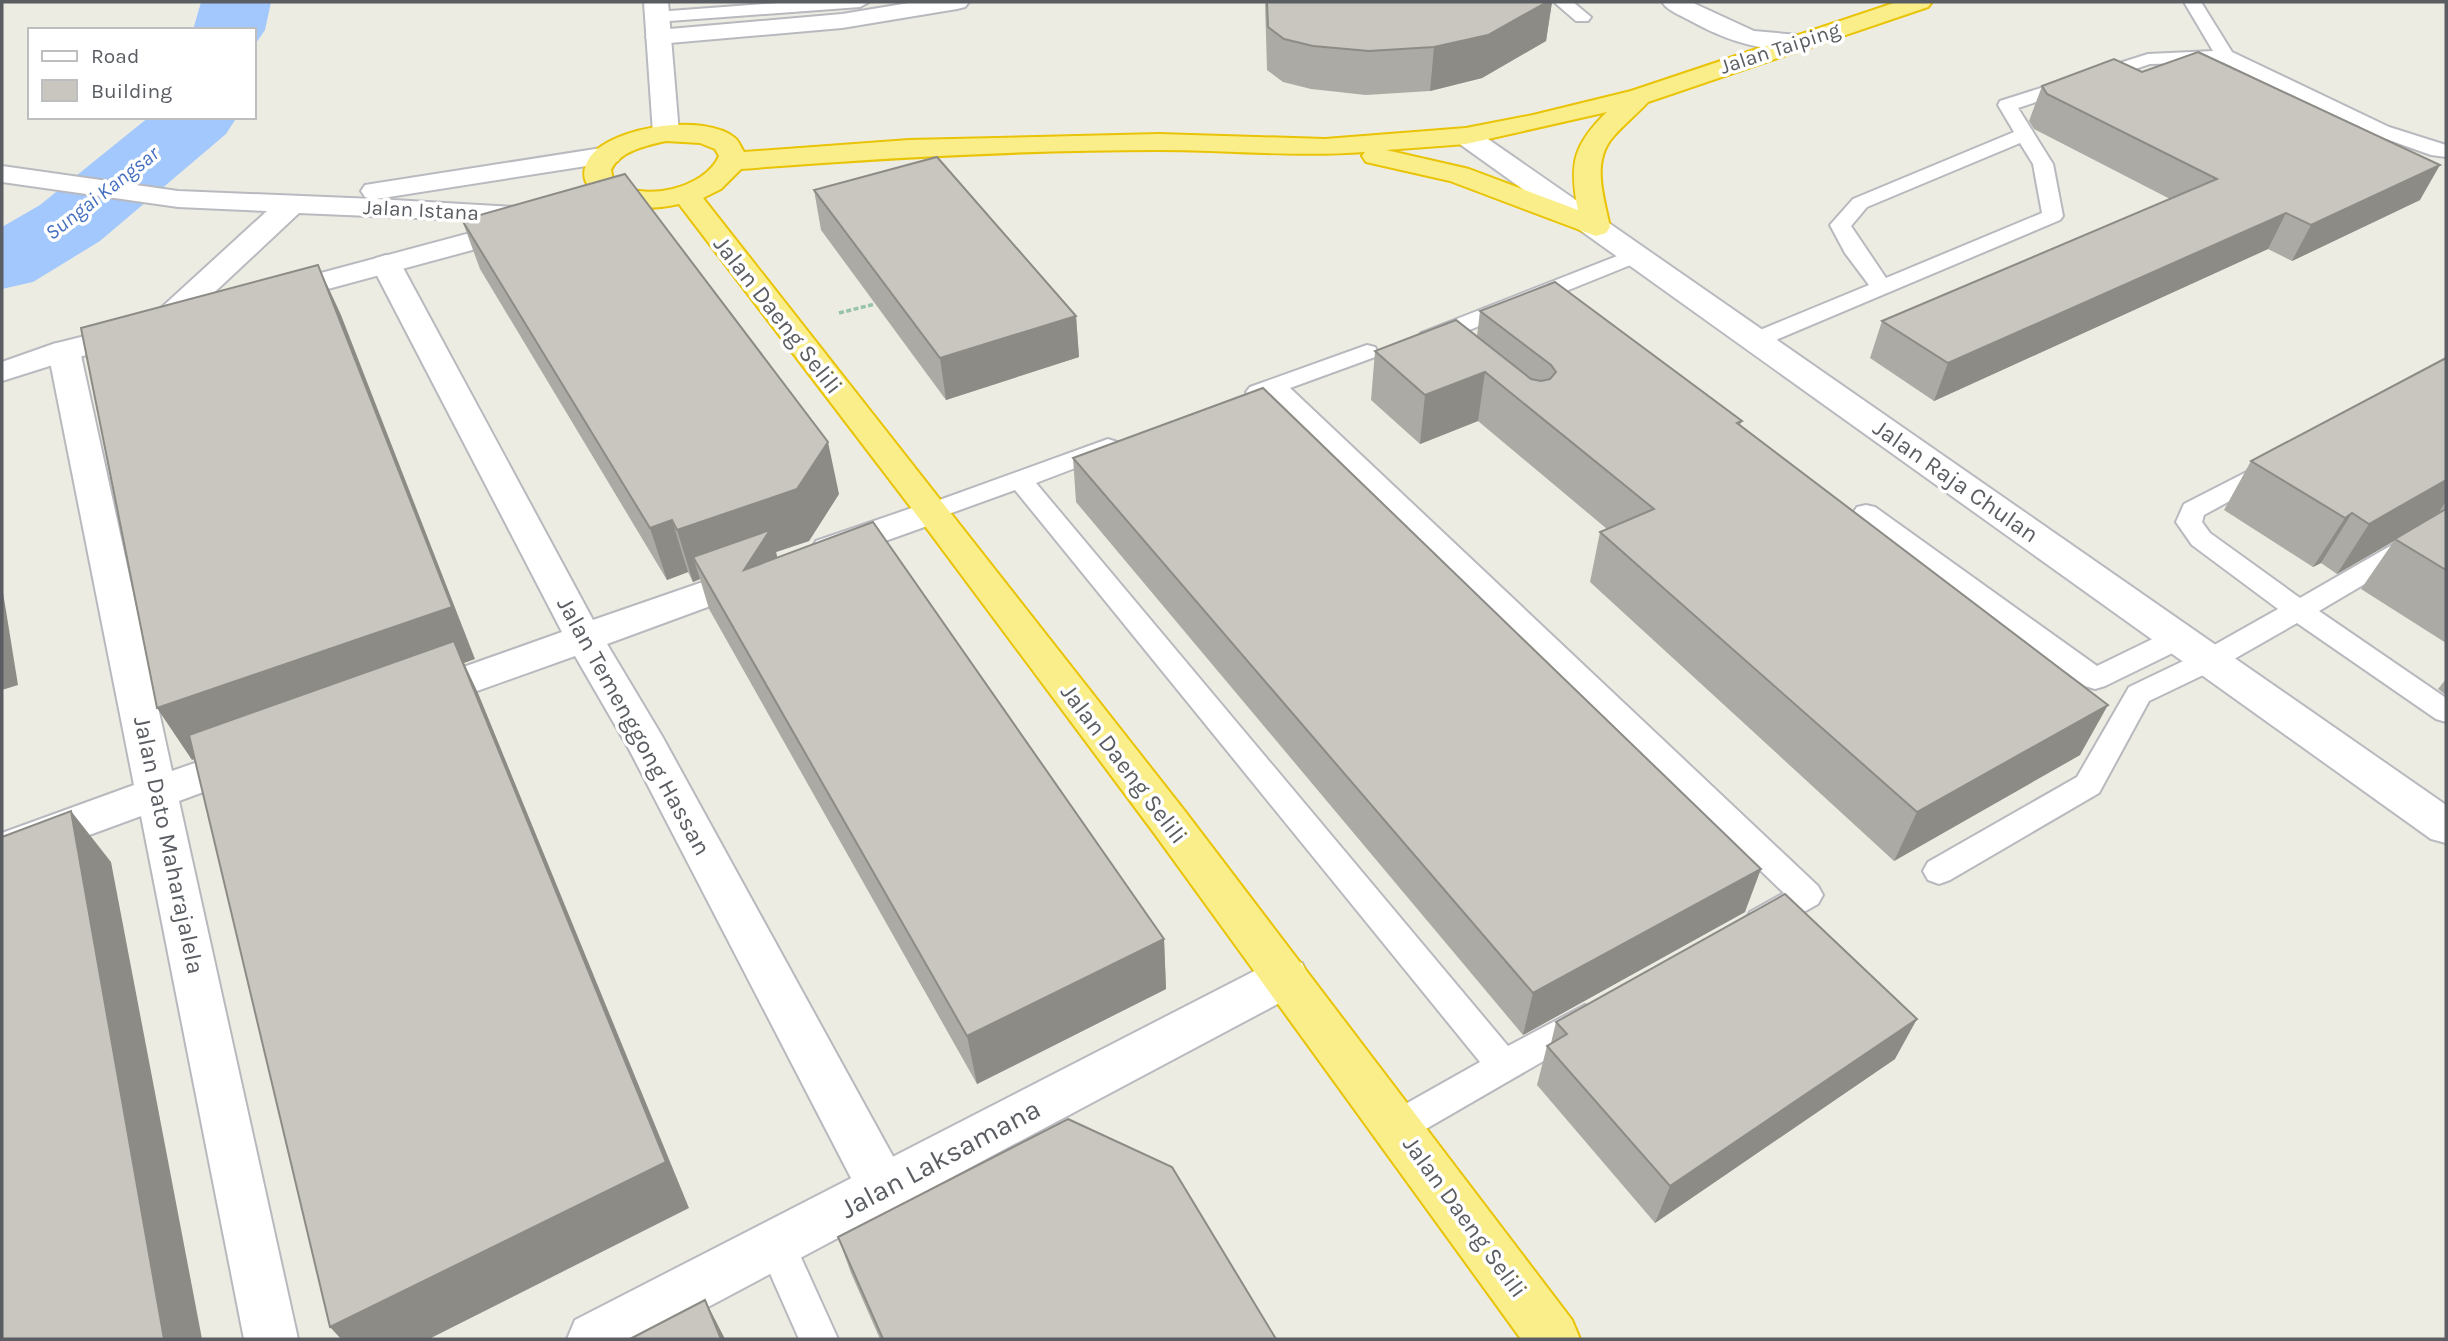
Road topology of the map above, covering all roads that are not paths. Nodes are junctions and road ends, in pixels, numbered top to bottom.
1 (860, 2) edge
2 (957, 2) edge
3 (1562, 2) edge
4 (1679, 2) edge
5 (1920, 2) edge
6 (2193, 2) edge
7 (927, 4) edge
8 (1582, 18) dead end
9 (657, 19) edge
10 (1726, 31) junction
11 (1800, 41) junction
12 (2225, 56) junction
13 (1721, 67) junction
14 (1640, 96) junction
15 (666, 133) junction
16 (2025, 134) junction
17 (1466, 136) junction
18 (1325, 147) junction
19 (2446, 151) edge
20 (608, 155) junction
21 (733, 160) junction
22 (2, 174) edge
23 (686, 195) junction
24 (631, 198) junction
25 (293, 204) junction
26 (578, 213) junction
27 (1596, 227) junction
28 (1635, 255) junction
29 (386, 264) junction
30 (1882, 288) junction
31 (254, 300) edge
32 (214, 311) edge
33 (161, 325) junction
34 (1756, 340) junction
35 (64, 351) junction
36 (1367, 352) dead end
37 (1449, 354) edge
38 (2, 372) edge
39 (1274, 386) junction
40 (1236, 400) edge
41 (1134, 438) edge
42 (2290, 457) edge
43 (1020, 480) junction
44 (932, 512) junction
45 (1866, 513) dead end
46 (2446, 525) edge
47 (2299, 611) junction
48 (584, 638) junction
49 (2179, 638) junction
50 (2210, 660) junction
51 (390, 708) edge
52 (2446, 712) edge
53 (287, 745) edge
54 (158, 791) junction
55 (2446, 827) edge
56 (2, 850) edge
57 (1939, 871) dead end
58 (1734, 936) edge
59 (1286, 977) junction
60 (1613, 1005) edge
61 (1504, 1066) junction
62 (1399, 1126) junction
63 (883, 1188) junction
64 (776, 1244) junction
65 (271, 1339) edge
66 (594, 1339) edge
67 (819, 1339) edge
68 (1553, 1339) edge

1 - 9 lane
2 - 7 street
3 - 8 lane
4 - 10 street
5 - 11 highway, Jalan Taiping
6 - 12 lane
7 - 9 street
9 - 15 street
10 - 11 street
10 - 13 street
11 - 13 highway, Jalan Taiping
12 - 16 lane
12 - 19 lane
13 - 14 highway, Jalan Taiping
14 - 17 highway, Jalan Taiping
14 - 27 highway
15 - 20 highway
15 - 21 highway
16 - 30 lane
16 - 30 lane
17 - 18 highway, Jalan Taiping
17 - 27 street, Jalan Raja Chulan
18 - 21 highway
18 - 27 highway
20 - 24 highway
20 - 25 street, Jalan Istana
21 - 23 highway
22 - 25 street, Jalan Istana
23 - 24 highway
23 - 44 highway, Jalan Daeng Selili
24 - 26 street, Jalan Istana
25 - 26 street, Jalan Istana
25 - 33 street
26 - 29 street
27 - 28 street, Jalan Raja Chulan
28 - 34 street, Jalan Raja Chulan
28 - 37 lane
29 - 31 street
29 - 48 street, Jalan Temenggong Hassan
30 - 34 lane
32 - 33 street
33 - 35 street
34 - 49 street, Jalan Raja Chulan
35 - 38 street
35 - 54 street, Jalan Dato Maharajalela
36 - 39 lane
39 - 40 lane
39 - 58 lane
41 - 43 lane
42 - 47 lane
43 - 44 lane
43 - 61 lane
44 - 48 street
44 - 59 highway, Jalan Daeng Selili
45 - 49 lane
46 - 47 lane
47 - 50 lane
47 - 52 lane
48 - 51 street
48 - 63 street, Jalan Temenggong Hassan
49 - 50 street, Jalan Raja Chulan
50 - 55 street, Jalan Raja Chulan
50 - 57 lane
53 - 54 street
54 - 56 street
54 - 65 street, Jalan Dato Maharajalela
59 - 62 highway, Jalan Daeng Selili
59 - 63 street, Jalan Laksamana
60 - 61 lane
61 - 62 lane
62 - 68 highway, Jalan Daeng Selili
63 - 64 street, Jalan Laksamana
64 - 66 street, Jalan Laksamana
64 - 67 lane

